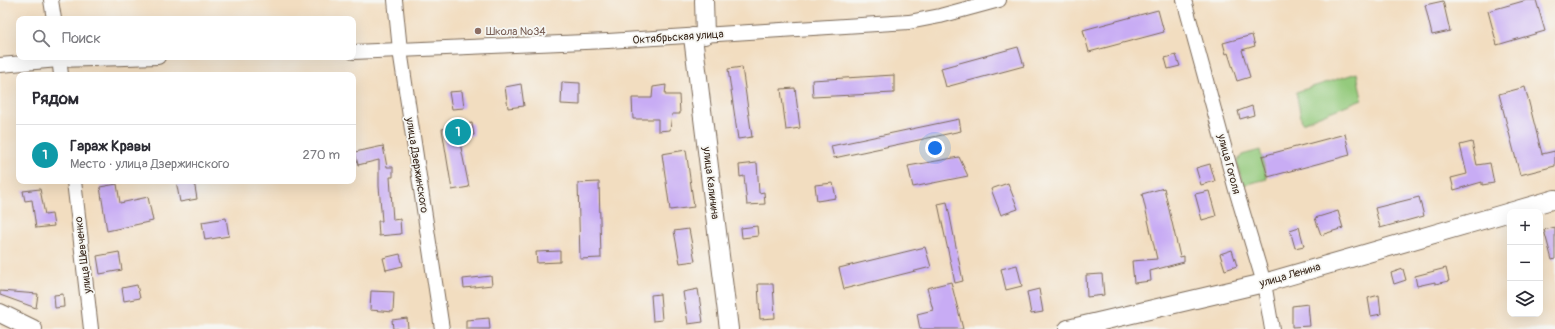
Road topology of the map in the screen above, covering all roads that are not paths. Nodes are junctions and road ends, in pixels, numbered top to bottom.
1 (51, 0) edge
2 (395, 0) edge
3 (704, 0) edge
4 (999, 0) edge
5 (1184, 0) edge
6 (54, 16) edge
7 (699, 36) junction
8 (400, 50) junction
9 (356, 52) edge
10 (42, 60) edge
11 (59, 60) edge
12 (0, 65) edge
13 (61, 72) edge
14 (74, 184) edge
15 (1555, 199) edge
16 (1520, 209) edge
17 (1507, 213) edge
18 (1264, 283) junction
19 (0, 313) edge
20 (32, 329) edge
21 (91, 329) edge
22 (442, 329) edge
23 (729, 329) edge
24 (1068, 329) edge
25 (1272, 329) edge

1 - 6 street
2 - 8 street, улица Дзержинского
3 - 7 street, улица Калинина
4 - 7 street, Октябрьская улица
5 - 18 street, улица Гоголя
7 - 8 street, Октябрьская улица
7 - 23 street, улица Калинина
8 - 9 street, Октябрьская улица
8 - 22 street, улица Дзержинского
10 - 12 street
11 - 13 street
14 - 21 street, улица Шевченко
15 - 16 street, улица Ленина
17 - 18 street, улица Ленина
18 - 24 street, улица Ленина
18 - 25 street, улица Гоголя
19 - 20 street

